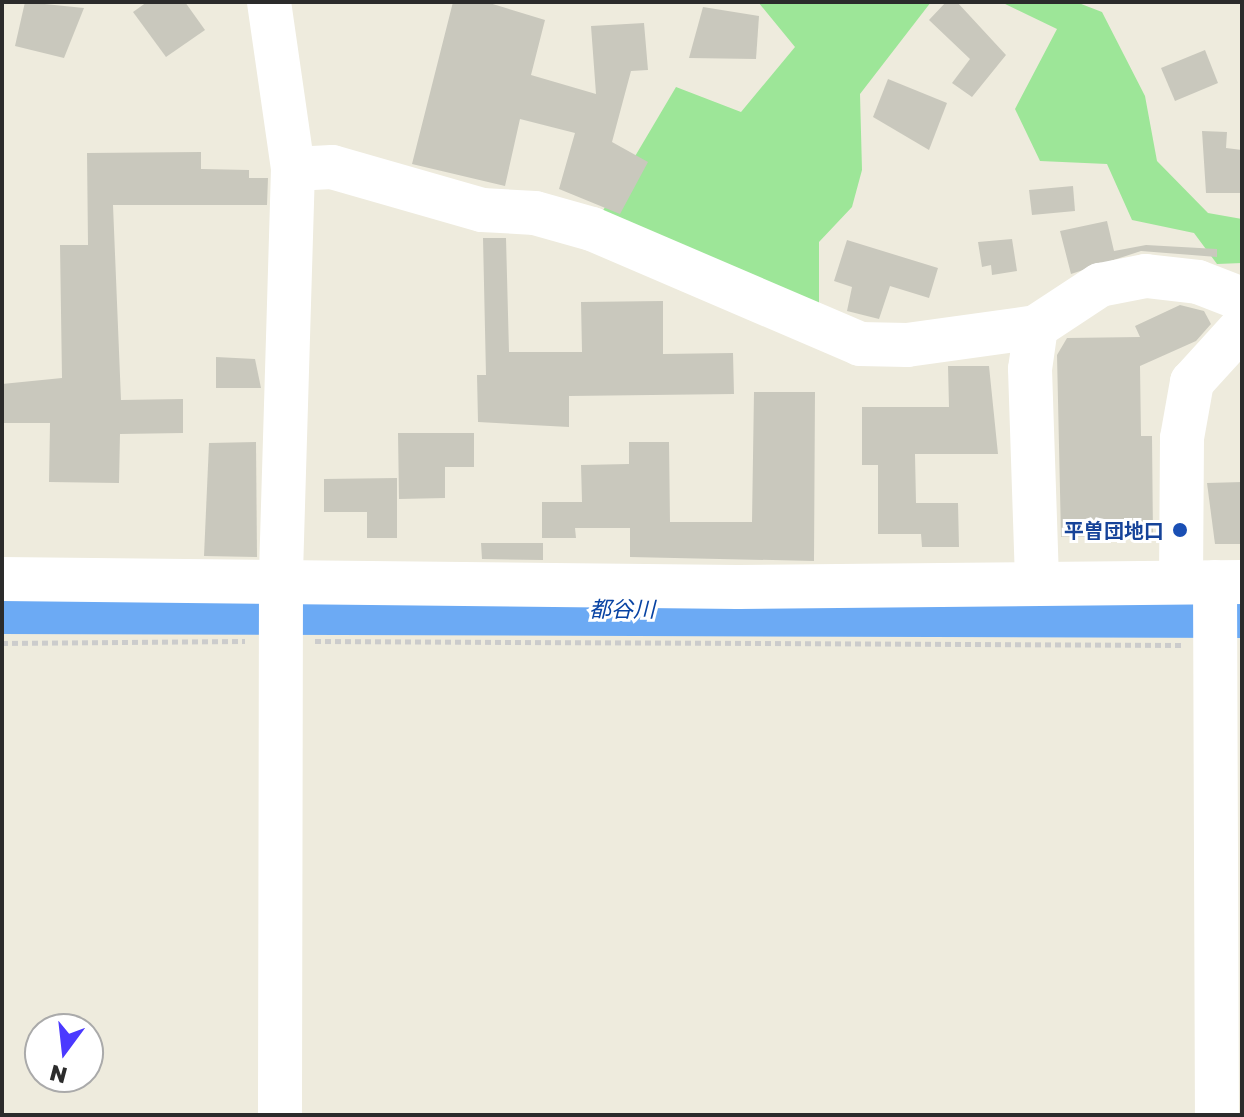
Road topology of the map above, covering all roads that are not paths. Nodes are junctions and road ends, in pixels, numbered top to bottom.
1 (269, 2) edge
2 (293, 169) junction
3 (1242, 299) edge
4 (1036, 327) junction
5 (1242, 327) edge
6 (2, 579) edge
7 (1037, 583) junction
8 (1215, 601) edge
9 (281, 609) junction
10 (280, 1115) edge
11 (1217, 1115) edge

1 - 2 street
2 - 4 street
2 - 9 street
3 - 4 street
4 - 7 street
5 - 8 street
6 - 9 street
7 - 8 street
7 - 9 street
8 - 11 street
9 - 10 street

